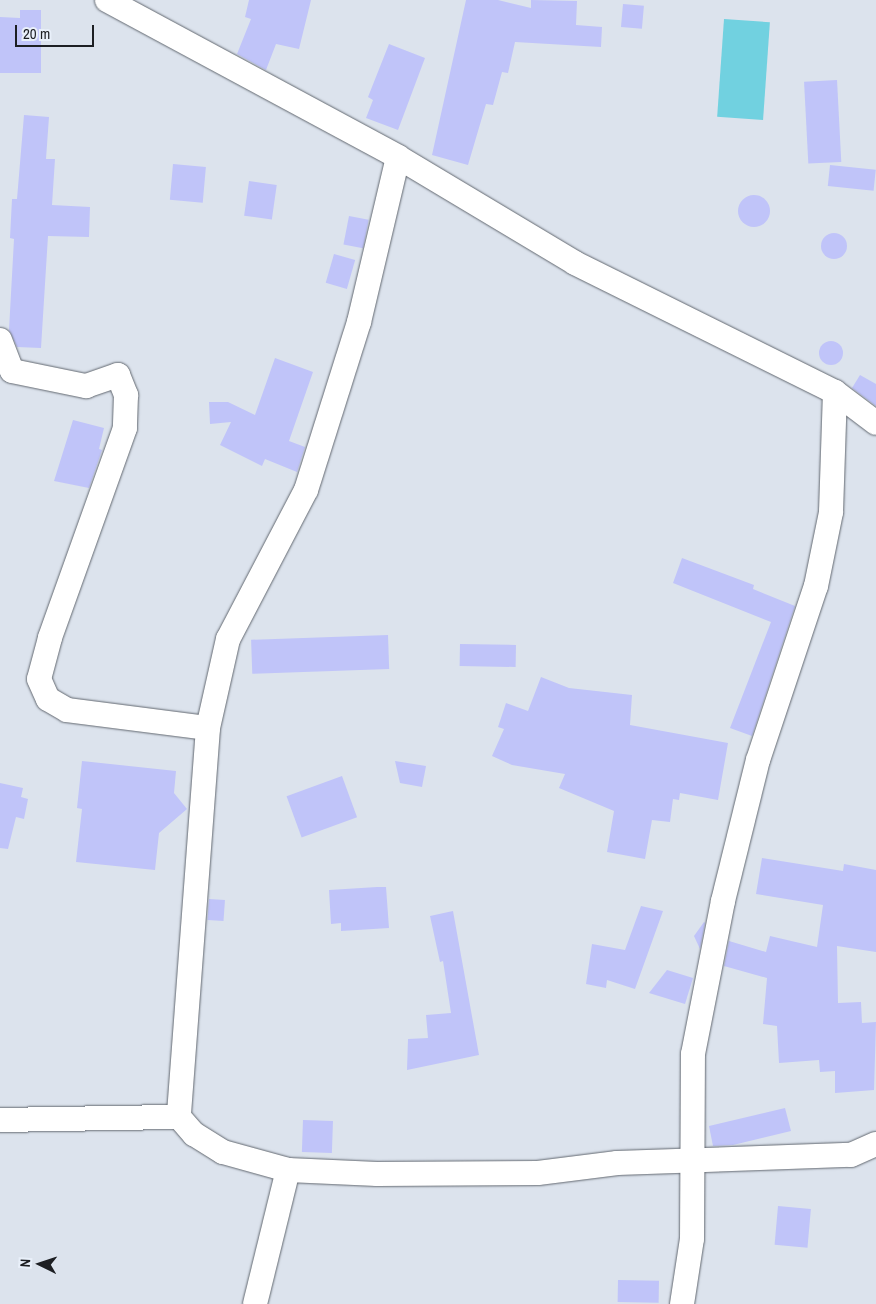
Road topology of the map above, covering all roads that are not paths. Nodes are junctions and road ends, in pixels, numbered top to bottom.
1 (107, 0) edge
2 (398, 157) junction
3 (0, 340) edge
4 (835, 392) junction
5 (876, 423) edge
6 (208, 728) junction
7 (180, 1117) junction
8 (0, 1120) edge
9 (876, 1144) edge
10 (692, 1160) junction
11 (288, 1170) junction
12 (255, 1304) edge
13 (682, 1304) edge

1 - 2 street
2 - 4 street
2 - 6 street
3 - 6 street
4 - 5 street
4 - 10 street
6 - 7 street
7 - 8 street
7 - 11 street
9 - 10 street
10 - 11 street
10 - 13 street
11 - 12 street

